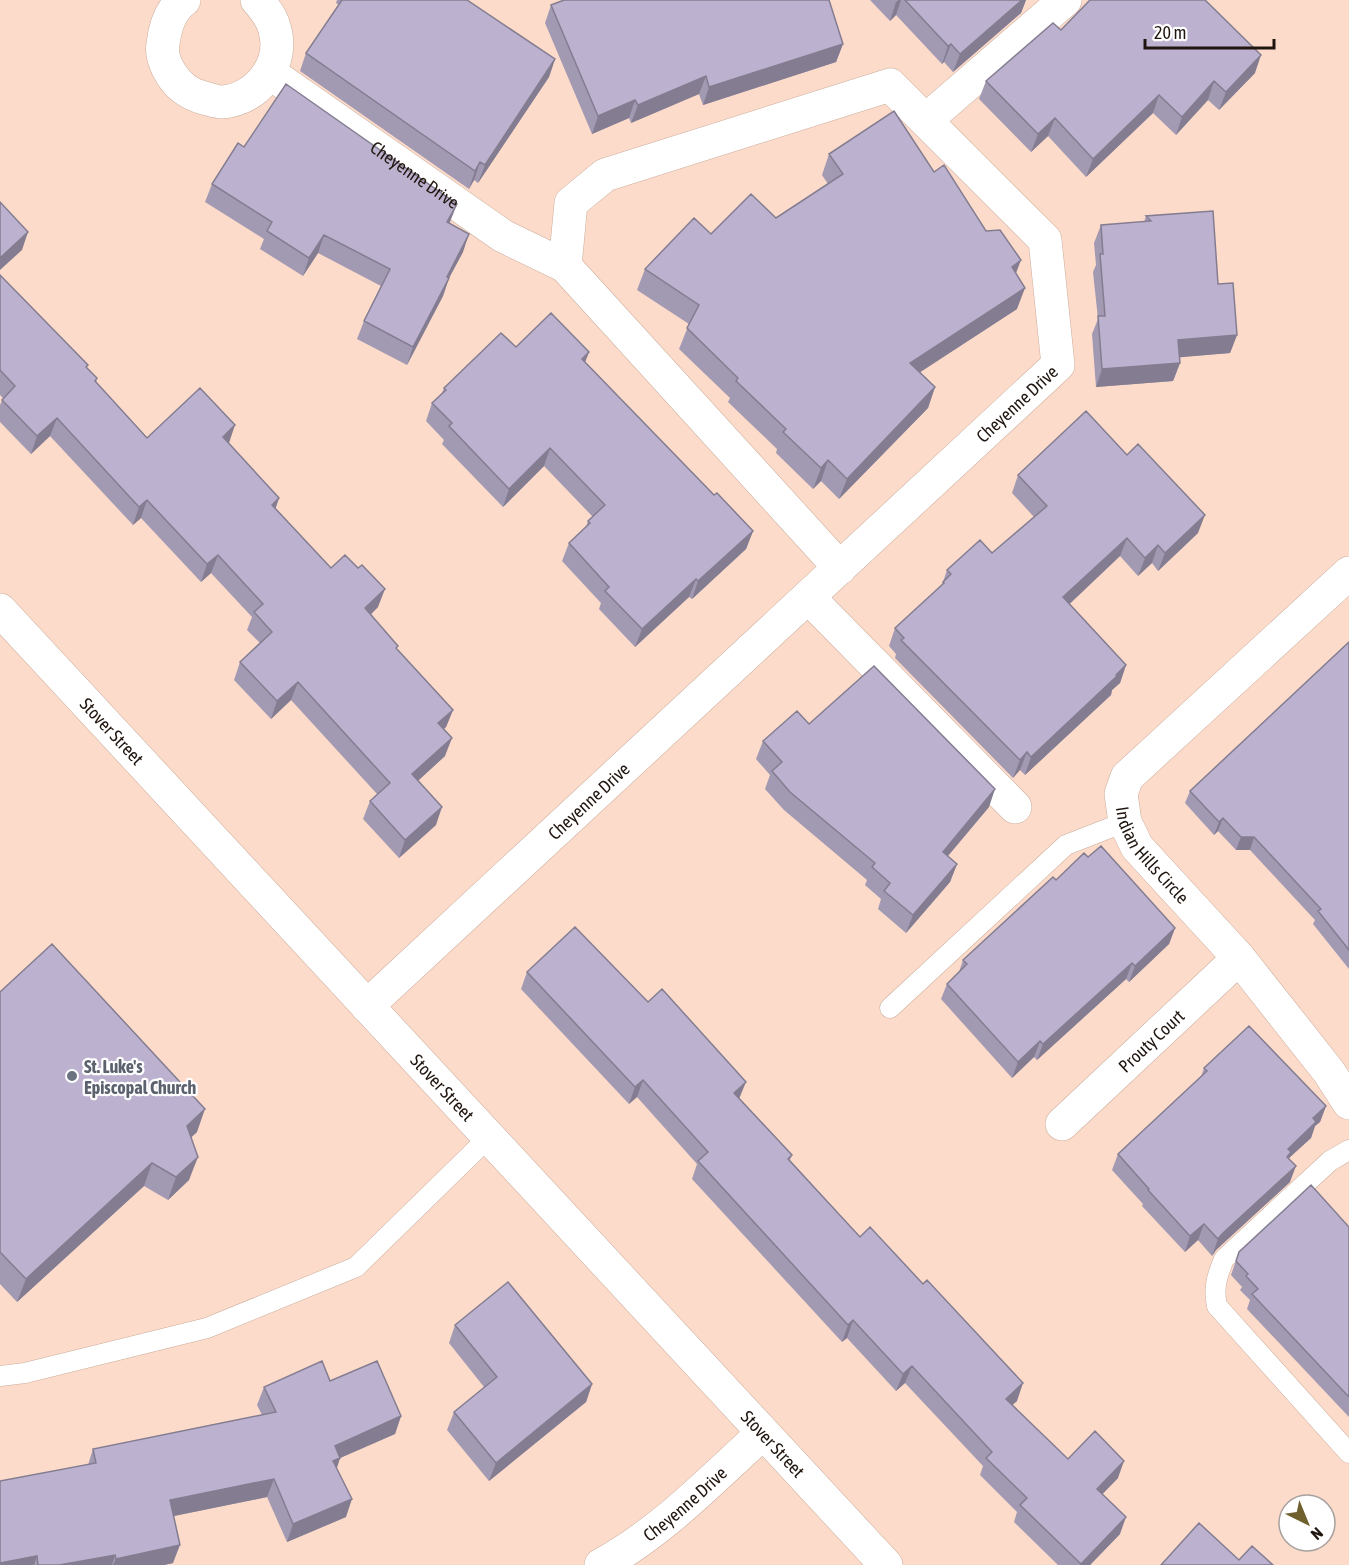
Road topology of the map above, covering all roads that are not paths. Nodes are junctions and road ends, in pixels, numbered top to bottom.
1 (184, 0) edge
2 (257, 0) edge
3 (1065, 0) edge
4 (270, 73) junction
5 (926, 120) junction
6 (565, 266) junction
7 (840, 568) junction
8 (1349, 573) edge
9 (808, 597) junction
10 (0, 610) edge
11 (1015, 807) dead end
12 (1125, 822) junction
13 (1239, 958) junction
14 (367, 1006) junction
15 (890, 1008) dead end
16 (1349, 1103) edge
17 (1062, 1124) dead end
18 (489, 1137) junction
19 (1349, 1150) edge
20 (0, 1376) edge
21 (762, 1434) junction
22 (1349, 1453) edge
23 (601, 1565) edge
24 (886, 1565) edge

1 - 4 street
2 - 4 street
3 - 5 street
4 - 6 street, Cheyenne Drive
5 - 6 street, Cheyenne Drive
5 - 7 street, Cheyenne Drive
6 - 7 street, Cheyenne Drive
7 - 9 street, Cheyenne Drive
8 - 12 street, Indian Hills Circle
9 - 11 street
9 - 14 street, Cheyenne Drive
10 - 14 street, Stover Street
12 - 13 street, Indian Hills Circle
12 - 15 lane
13 - 16 street, Indian Hills Circle
13 - 17 street, Prouty Court
14 - 18 street, Stover Street
18 - 20 lane
18 - 21 street, Stover Street
19 - 22 lane
21 - 23 street, Cheyenne Drive
21 - 24 street, Stover Street

